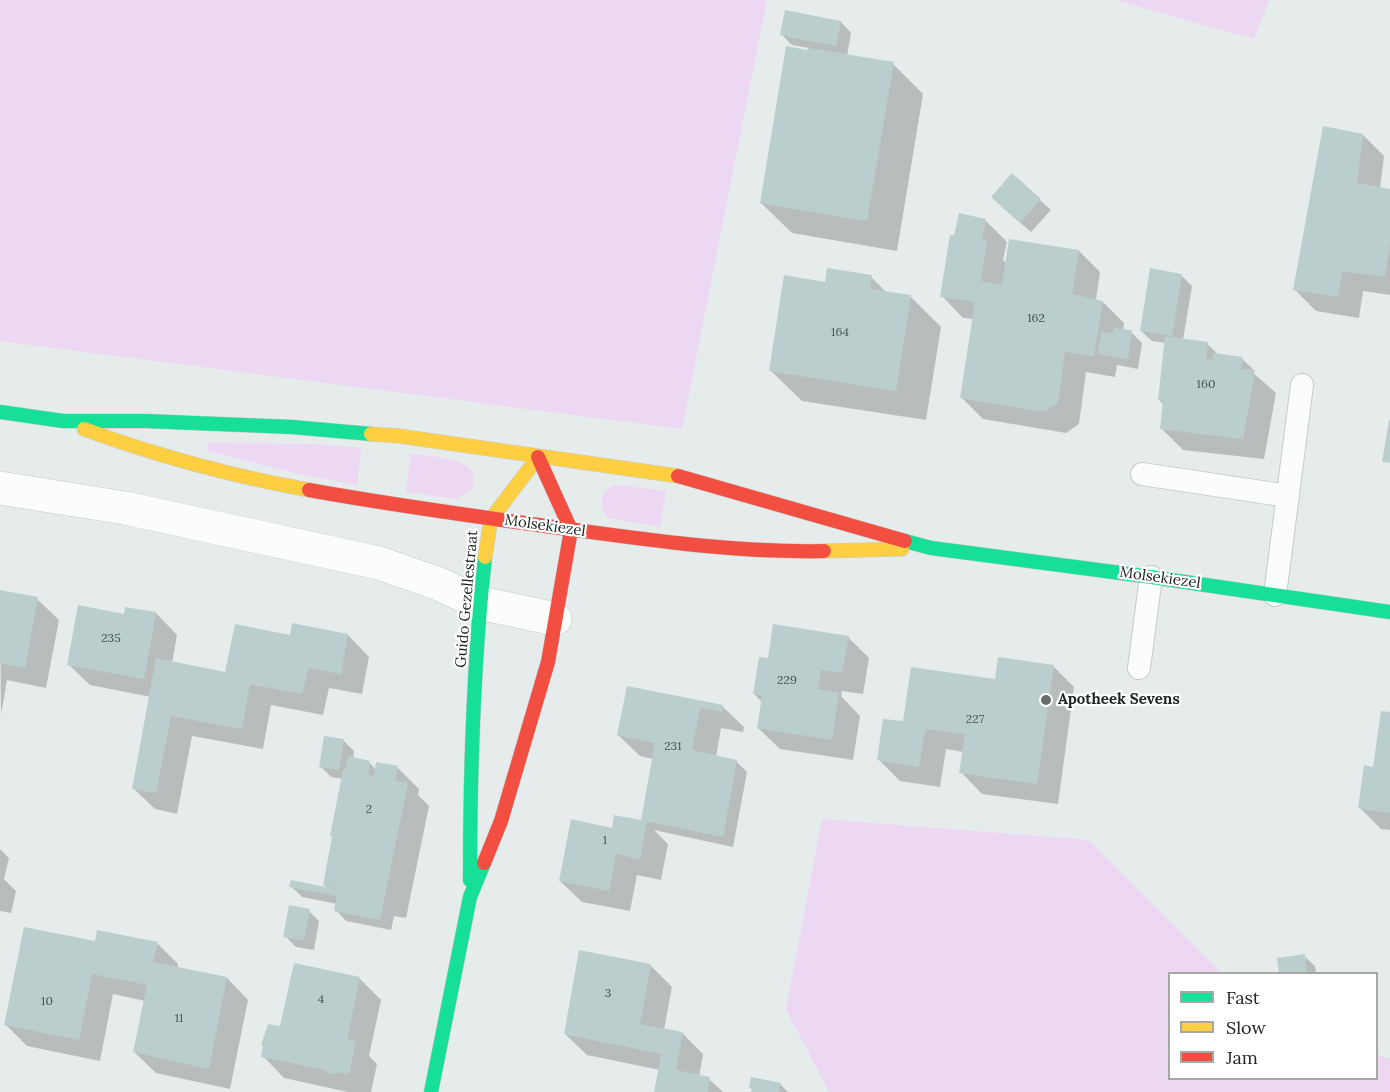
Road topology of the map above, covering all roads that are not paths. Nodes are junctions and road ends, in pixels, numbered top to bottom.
1 (1302, 385) dead end
2 (0, 412) edge
3 (63, 421) junction
4 (538, 458) junction
5 (1142, 474) dead end
6 (0, 488) edge
7 (1288, 496) junction
8 (491, 519) junction
9 (570, 530) junction
10 (931, 548) junction
11 (1151, 577) junction
12 (1275, 595) junction
13 (480, 603) junction
14 (1390, 612) edge
15 (555, 619) junction
16 (1139, 668) dead end
17 (470, 897) junction
18 (431, 1092) edge

1 - 7 lane
2 - 3 main road, Molsekiezel
3 - 4 main road, Molsekiezel
3 - 8 main road, Molsekiezel
4 - 8 main road, Guido Gezellestraat
4 - 9 main road
4 - 10 main road, Molsekiezel
5 - 7 lane
6 - 13 street
7 - 12 lane
8 - 9 main road, Molsekiezel
8 - 13 main road, Guido Gezellestraat
9 - 10 main road, Molsekiezel
9 - 15 main road, Guido Gezellestraat
10 - 11 main road, Molsekiezel
11 - 12 main road, Molsekiezel
11 - 16 lane
12 - 14 main road, Molsekiezel
13 - 15 street
13 - 17 main road, Guido Gezellestraat
15 - 17 main road, Guido Gezellestraat
17 - 18 main road, Guido Gezellestraat

